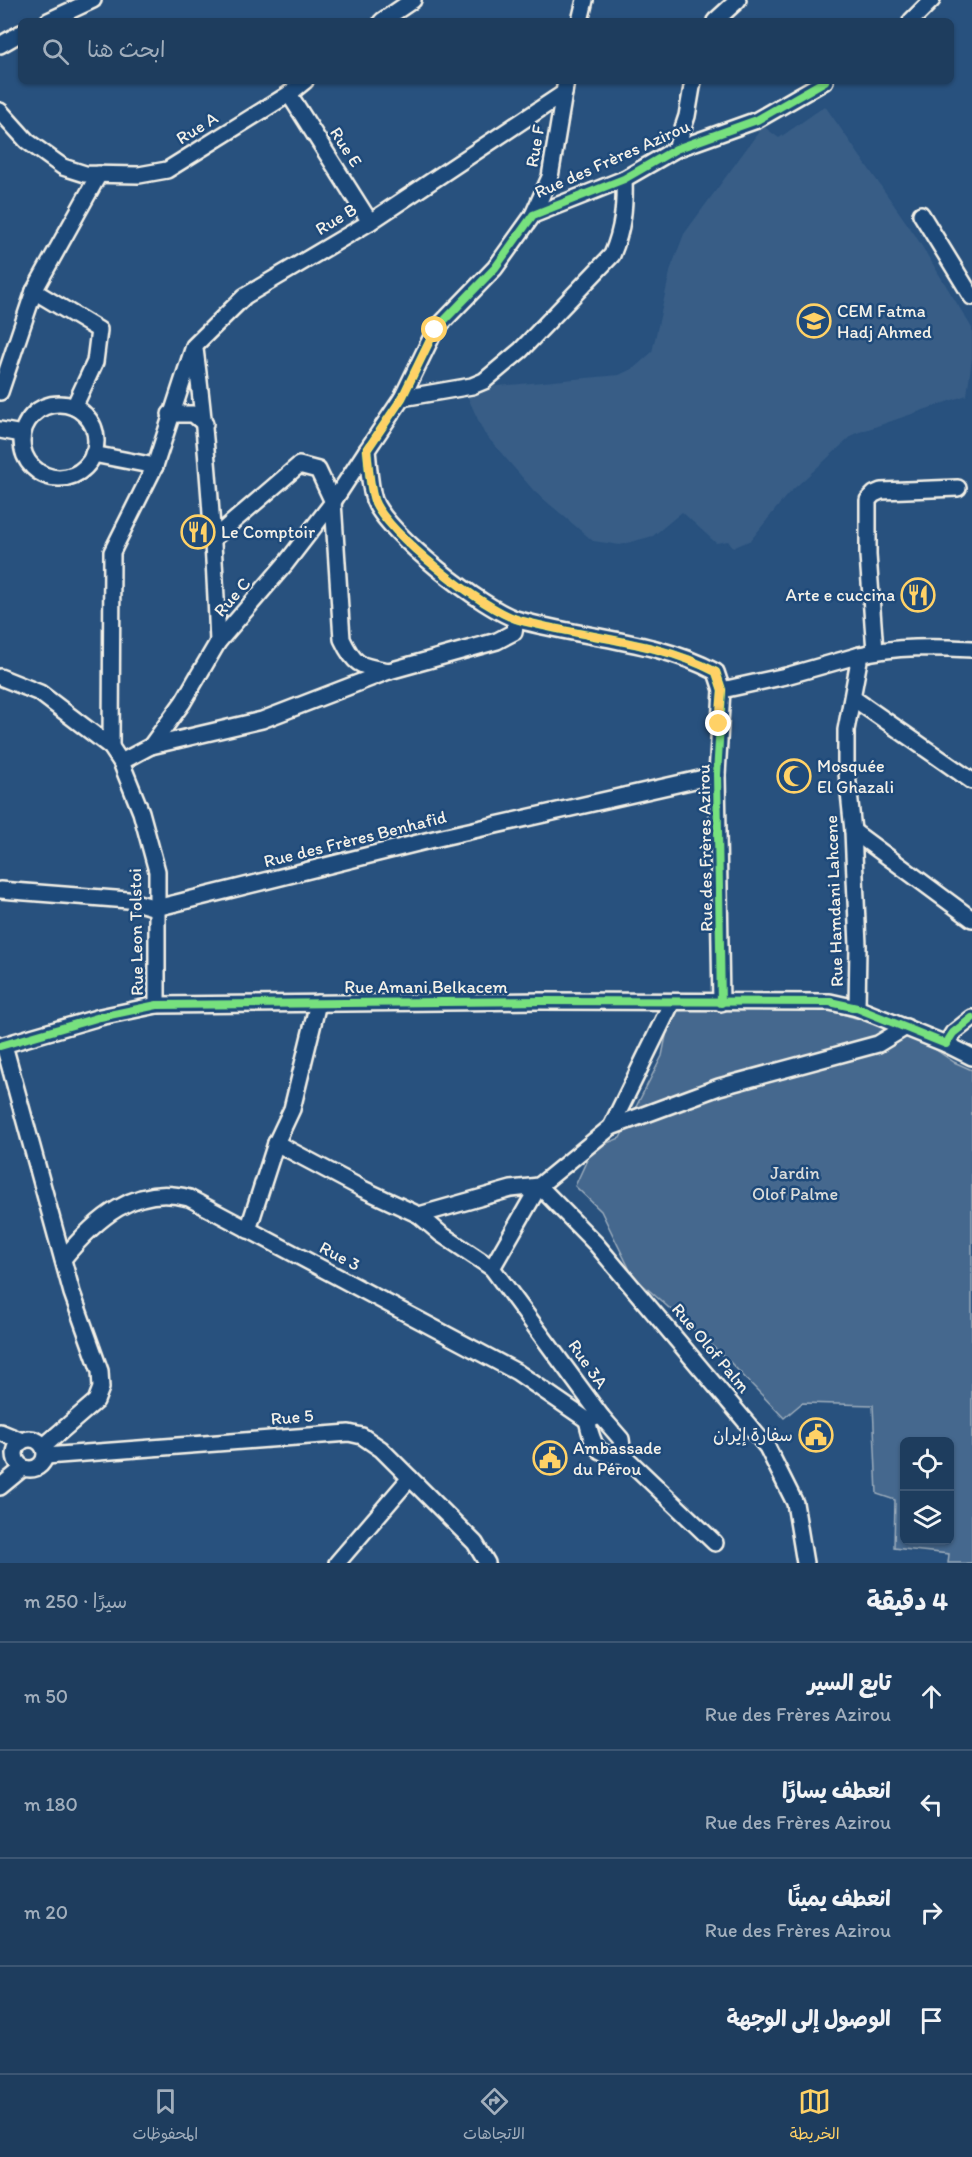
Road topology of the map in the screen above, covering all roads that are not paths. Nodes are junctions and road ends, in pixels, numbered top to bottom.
1 (93, 0) edge
2 (413, 0) edge
3 (585, 0) edge
4 (738, 0) edge
5 (932, 0) edge
6 (54, 18) edge
7 (386, 18) edge
8 (581, 18) edge
9 (718, 18) edge
10 (913, 18) edge
11 (18, 35) edge
12 (0, 45) edge
13 (301, 84) edge
14 (692, 84) edge
15 (820, 84) edge
16 (565, 87) edge
17 (289, 94) junction
18 (0, 111) edge
19 (676, 149) junction
20 (99, 174) junction
21 (624, 179) junction
22 (921, 214) dead end
23 (533, 215) junction
24 (370, 222) junction
25 (34, 291) junction
26 (972, 297) edge
27 (194, 346) junction
28 (0, 392) edge
29 (402, 398) junction
30 (74, 407) junction
31 (170, 414) junction
32 (205, 424) junction
33 (0, 430) edge
34 (22, 434) junction
35 (367, 450) junction
36 (93, 454) junction
37 (155, 466) junction
38 (958, 488) dead end
39 (333, 502) junction
40 (214, 538) junction
41 (516, 620) junction
42 (218, 642) junction
43 (972, 649) edge
44 (867, 653) junction
45 (389, 671) junction
46 (0, 676) edge
47 (722, 690) junction
48 (853, 698) junction
49 (151, 746) junction
50 (111, 747) junction
51 (122, 762) junction
52 (717, 776) junction
53 (972, 781) edge
54 (853, 831) junction
55 (0, 890) edge
56 (156, 908) junction
57 (972, 919) edge
58 (672, 1002) junction
59 (318, 1003) junction
60 (721, 1003) junction
61 (158, 1005) junction
62 (857, 1008) junction
63 (972, 1018) edge
64 (906, 1027) junction
65 (946, 1044) junction
66 (2, 1046) edge
67 (972, 1057) edge
68 (611, 1126) junction
69 (276, 1143) junction
70 (538, 1186) junction
71 (419, 1215) junction
72 (248, 1230) junction
73 (63, 1259) junction
74 (492, 1268) junction
75 (594, 1418) junction
76 (0, 1432) edge
77 (0, 1440) edge
78 (19, 1445) junction
79 (45, 1451) junction
80 (623, 1455) junction
81 (23, 1468) junction
82 (410, 1478) junction
83 (0, 1487) edge
84 (715, 1543) dead end
85 (337, 1563) edge
86 (487, 1563) edge
87 (805, 1563) edge

1 - 6 street
2 - 7 street
3 - 8 street
4 - 9 street
5 - 10 street
11 - 12 street
13 - 17 street, Rue A
14 - 19 street
15 - 19 street, Rue des Frères Azirou
16 - 23 street, Rue F
16 - 24 street, Rue B
17 - 20 street, Rue A
17 - 24 street, Rue E
18 - 20 street, Rue A
19 - 21 street, Rue des Frères Azirou
20 - 25 street
21 - 23 street, Rue des Frères Azirou
21 - 29 street
22 - 26 street
23 - 29 street, Rue des Frères Azirou
24 - 27 street, Rue B
25 - 28 street
25 - 30 street
27 - 31 street, Rue B
27 - 32 street
29 - 35 street, Rue des Frères Azirou
30 - 34 street
30 - 36 street
31 - 32 street
31 - 37 street, Rue B
32 - 40 street
33 - 34 street
34 - 36 street
35 - 39 street, Rue C
35 - 41 street
36 - 37 street
37 - 50 street, Rue B
38 - 44 street, Rue Hamdani Lahcene
39 - 40 street
39 - 42 street, Rue C
39 - 45 street
40 - 42 street
41 - 45 street
41 - 47 street
42 - 49 street, Rue C
43 - 44 street
44 - 47 street
44 - 48 street, Rue Hamdani Lahcene
45 - 49 street
46 - 50 street, Rue Leon Tolstoi
47 - 52 street, Rue des Frères Azirou
48 - 53 street
48 - 54 street, Rue Hamdani Lahcene
49 - 51 street, Rue C
50 - 51 street, Rue Leon Tolstoi
51 - 56 street, Rue Leon Tolstoi
52 - 56 street, Rue des Frères Benhafid
52 - 60 street, Rue des Frères Azirou
54 - 57 street
54 - 62 street, Rue Hamdani Lahcene
55 - 56 street, Rue des Frères Benhafid
56 - 61 street, Rue Leon Tolstoi
58 - 59 street, Rue Amani Belkacem
58 - 60 street, Rue Amani Belkacem
58 - 68 street
59 - 61 street, Rue Amani Belkacem
59 - 69 street
60 - 62 street, Rue Amani Belkacem
61 - 66 street, Rue Amani Belkacem
62 - 64 street, Rue Amani Belkacem
63 - 65 street
64 - 65 street, Rue Amani Belkacem
64 - 68 street
65 - 67 street
66 - 73 street
68 - 70 street
69 - 71 street, Rue 3A
69 - 72 street
70 - 71 street
70 - 74 street
70 - 87 street, Rue Olof Palm
71 - 74 street, Rue 3A
72 - 73 street, Rue 3
72 - 75 street, Rue 3
73 - 79 street
74 - 75 street, Rue 3A
75 - 80 street, Rue 3A
75 - 80 street
76 - 78 street
77 - 78 street
78 - 79 street
78 - 81 street
79 - 81 street
79 - 82 street, Rue 5
80 - 84 street, Rue 3A
81 - 83 street
82 - 85 street
82 - 86 street, Rue 5

